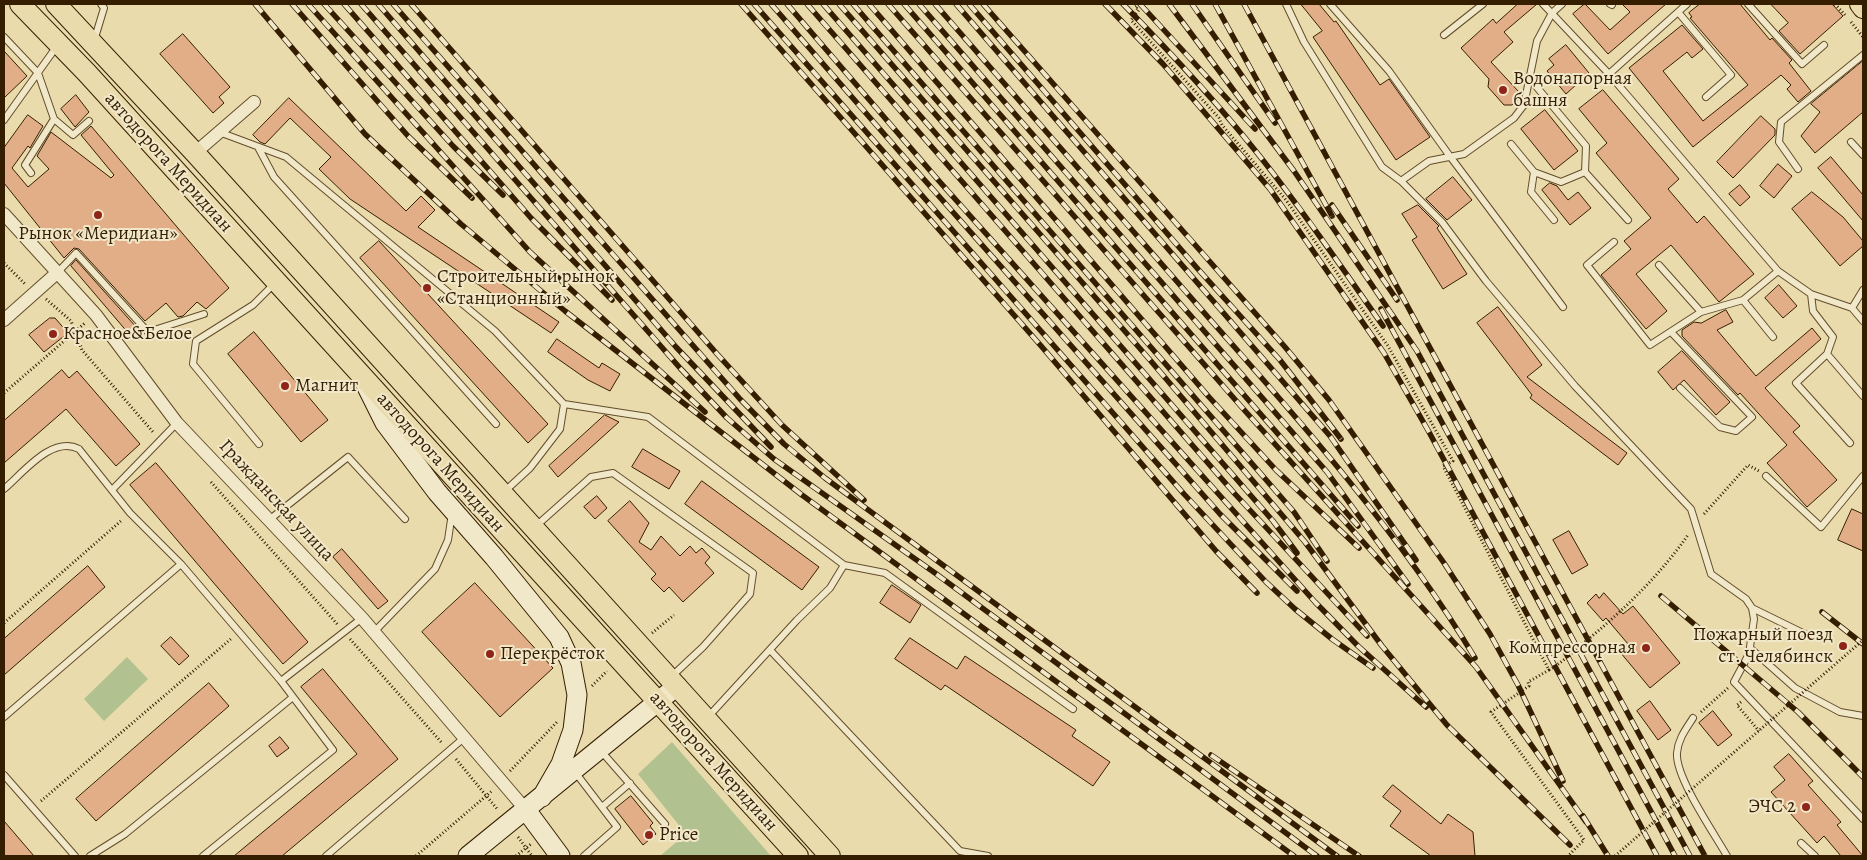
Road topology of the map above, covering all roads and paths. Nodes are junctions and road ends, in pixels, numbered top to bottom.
1 (20, 4) edge
2 (56, 4) edge
3 (101, 4) edge
4 (1139, 4) edge
5 (1286, 4) edge
6 (1330, 4) edge
7 (1482, 4) edge
8 (1543, 4) edge
9 (1562, 4) edge
10 (1687, 4) edge
11 (1748, 4) edge
12 (1860, 4) edge
13 (1863, 8) edge
14 (1678, 12) junction
15 (1552, 13) junction
16 (1444, 35) dead end
17 (4, 37) edge
18 (59, 44) junction
19 (93, 45) junction
20 (1824, 45) dead end
21 (1863, 55) edge
22 (38, 73) junction
23 (1608, 74) junction
24 (1530, 79) junction
25 (1706, 96) dead end
26 (254, 102) dead end
27 (54, 118) junction
28 (4, 120) edge
29 (89, 121) dead end
30 (219, 132) junction
31 (1852, 142) dead end
32 (1511, 144) dead end
33 (258, 147) junction
34 (195, 153) junction
35 (1449, 155) junction
36 (1863, 155) edge
37 (1798, 169) dead end
38 (1534, 172) junction
39 (1584, 172) junction
40 (31, 173) dead end
41 (1402, 181) junction
42 (4, 214) edge
43 (1554, 220) dead end
44 (1628, 220) dead end
45 (1614, 242) dead end
46 (4, 263) edge
47 (1659, 265) dead end
48 (1778, 271) junction
49 (58, 272) junction
50 (276, 282) junction
51 (1863, 290) edge
52 (36, 291) junction
53 (1811, 294) junction
54 (1743, 300) junction
55 (1563, 307) dead end
56 (1852, 308) junction
57 (1700, 312) junction
58 (204, 314) dead end
59 (96, 315) junction
60 (4, 320) edge
61 (1863, 321) edge
62 (76, 331) junction
63 (1671, 332) junction
64 (1773, 337) dead end
65 (1827, 354) junction
66 (362, 378) junction
67 (1680, 388) dead end
68 (4, 393) edge
69 (1863, 396) edge
70 (564, 404) junction
71 (177, 423) junction
72 (496, 424) dead end
73 (160, 440) junction
74 (1850, 443) dead end
75 (259, 444) dead end
76 (205, 475) dead end
77 (1766, 476) joint
78 (1863, 476) edge
79 (4, 489) edge
80 (112, 490) junction
81 (503, 494) junction
82 (453, 510) junction
83 (130, 513) junction
84 (405, 519) dead end
85 (269, 520) junction
86 (1697, 521) junction
87 (534, 528) junction
88 (182, 564) junction
89 (844, 565) junction
90 (1752, 608) junction
91 (362, 618) junction
92 (4, 623) edge
93 (239, 632) junction
94 (344, 632) junction
95 (374, 632) junction
96 (1807, 635) dead end
97 (1863, 640) edge
98 (1750, 648) junction
99 (770, 650) junction
100 (1549, 670) junction
101 (281, 681) junction
102 (673, 682) junction
103 (1734, 682) junction
104 (293, 697) junction
105 (657, 702) junction
106 (1073, 709) dead end
107 (1863, 716) edge
108 (4, 717) edge
109 (1693, 718) joint
110 (706, 719) junction
111 (465, 737) junction
112 (599, 749) junction
113 (449, 751) junction
114 (574, 770) junction
115 (4, 774) edge
116 (630, 783) junction
117 (489, 796) junction
118 (542, 797) junction
119 (602, 807) junction
120 (33, 808) junction
121 (526, 810) junction
122 (1863, 819) edge
123 (508, 824) junction
124 (664, 824) dead end
125 (1801, 843) dead end
126 (75, 856) edge
127 (90, 856) edge
128 (203, 856) edge
129 (326, 856) edge
130 (416, 856) edge
131 (468, 856) edge
132 (532, 856) edge
133 (560, 856) edge
134 (584, 856) edge
135 (798, 856) edge
136 (830, 856) edge
137 (988, 856) edge
138 (1568, 856) edge
139 (1615, 856) edge
140 (1727, 856) edge
141 (1815, 856) edge

1 - 18 main road, автодорога Меридиан
2 - 19 main road, автодорога Меридиан
3 - 19 lane
4 - 100 path
5 - 41 lane
6 - 35 lane
7 - 16 lane
8 - 15 lane
9 - 15 lane
10 - 14 lane
11 - 20 lane
12 - 13 main road
14 - 23 lane
14 - 25 lane
15 - 23 lane
15 - 24 lane
17 - 22 lane
18 - 22 lane
18 - 50 main road, автодорога Меридиан
19 - 34 main road, автодорога Меридиан
21 - 37 lane
22 - 27 lane
22 - 28 lane
23 - 48 lane
24 - 35 lane
24 - 39 lane
26 - 30 street
27 - 29 lane
27 - 40 lane
30 - 33 lane
30 - 34 street
31 - 36 lane
32 - 38 lane
33 - 70 lane
33 - 72 lane
34 - 81 main road, автодорога Меридиан
35 - 41 lane
35 - 55 lane
38 - 39 lane
38 - 43 lane
39 - 44 lane
41 - 86 lane
42 - 49 street, Гражданская улица
45 - 63 lane
46 - 52 path
47 - 57 lane
48 - 53 lane
48 - 54 lane
49 - 52 street
49 - 58 lane
49 - 59 street, Гражданская улица
50 - 66 main road, автодорога Меридиан
50 - 75 lane
51 - 56 lane
52 - 60 street
52 - 62 path
53 - 56 lane
53 - 65 lane
54 - 57 lane
54 - 64 lane
56 - 61 lane
57 - 63 lane
59 - 62 path
59 - 71 street, Гражданская улица
62 - 68 path
62 - 73 path
63 - 67 lane
65 - 69 lane
65 - 74 lane
66 - 82 street
66 - 105 main road, автодорога Меридиан
70 - 81 lane
70 - 89 lane
71 - 73 lane
71 - 85 street, Гражданская улица
73 - 80 lane
76 - 94 path
77 - 78 lane
77 - 86 path
79 - 80 lane
80 - 83 lane
81 - 87 main road, автодорога Меридиан
82 - 95 lane
82 - 118 street
83 - 88 lane
83 - 92 path
84 - 85 lane
85 - 91 street, Гражданская улица
86 - 90 lane
86 - 100 path
87 - 102 main road, автодорога Меридиан
87 - 102 lane
88 - 93 lane
88 - 108 lane
89 - 99 lane
89 - 106 lane
90 - 96 lane
90 - 98 lane
91 - 94 lane
91 - 95 street, Гражданская улица
93 - 101 lane
93 - 120 path
94 - 101 lane
94 - 113 path
95 - 111 street, Гражданская улица
97 - 139 path, bridge
98 - 103 lane
98 - 107 lane
99 - 110 lane
99 - 137 lane
100 - 138 path
101 - 104 lane
102 - 105 street
102 - 110 main road, автодорога Меридиан
103 - 109 path
103 - 122 lane
104 - 127 lane
104 - 128 lane
105 - 112 street
105 - 135 main road, автодорога Меридиан
109 - 140 lane
110 - 136 main road, автодорога Меридиан
111 - 113 lane
111 - 121 street, Гражданская улица
112 - 114 street
112 - 116 lane
113 - 117 path
113 - 129 lane
114 - 118 street
114 - 119 lane
115 - 120 lane
116 - 119 lane
116 - 124 lane
117 - 123 path
117 - 130 path
118 - 121 street
119 - 134 lane
120 - 126 lane
121 - 123 street
121 - 133 street
123 - 131 street
123 - 132 path
125 - 141 lane

